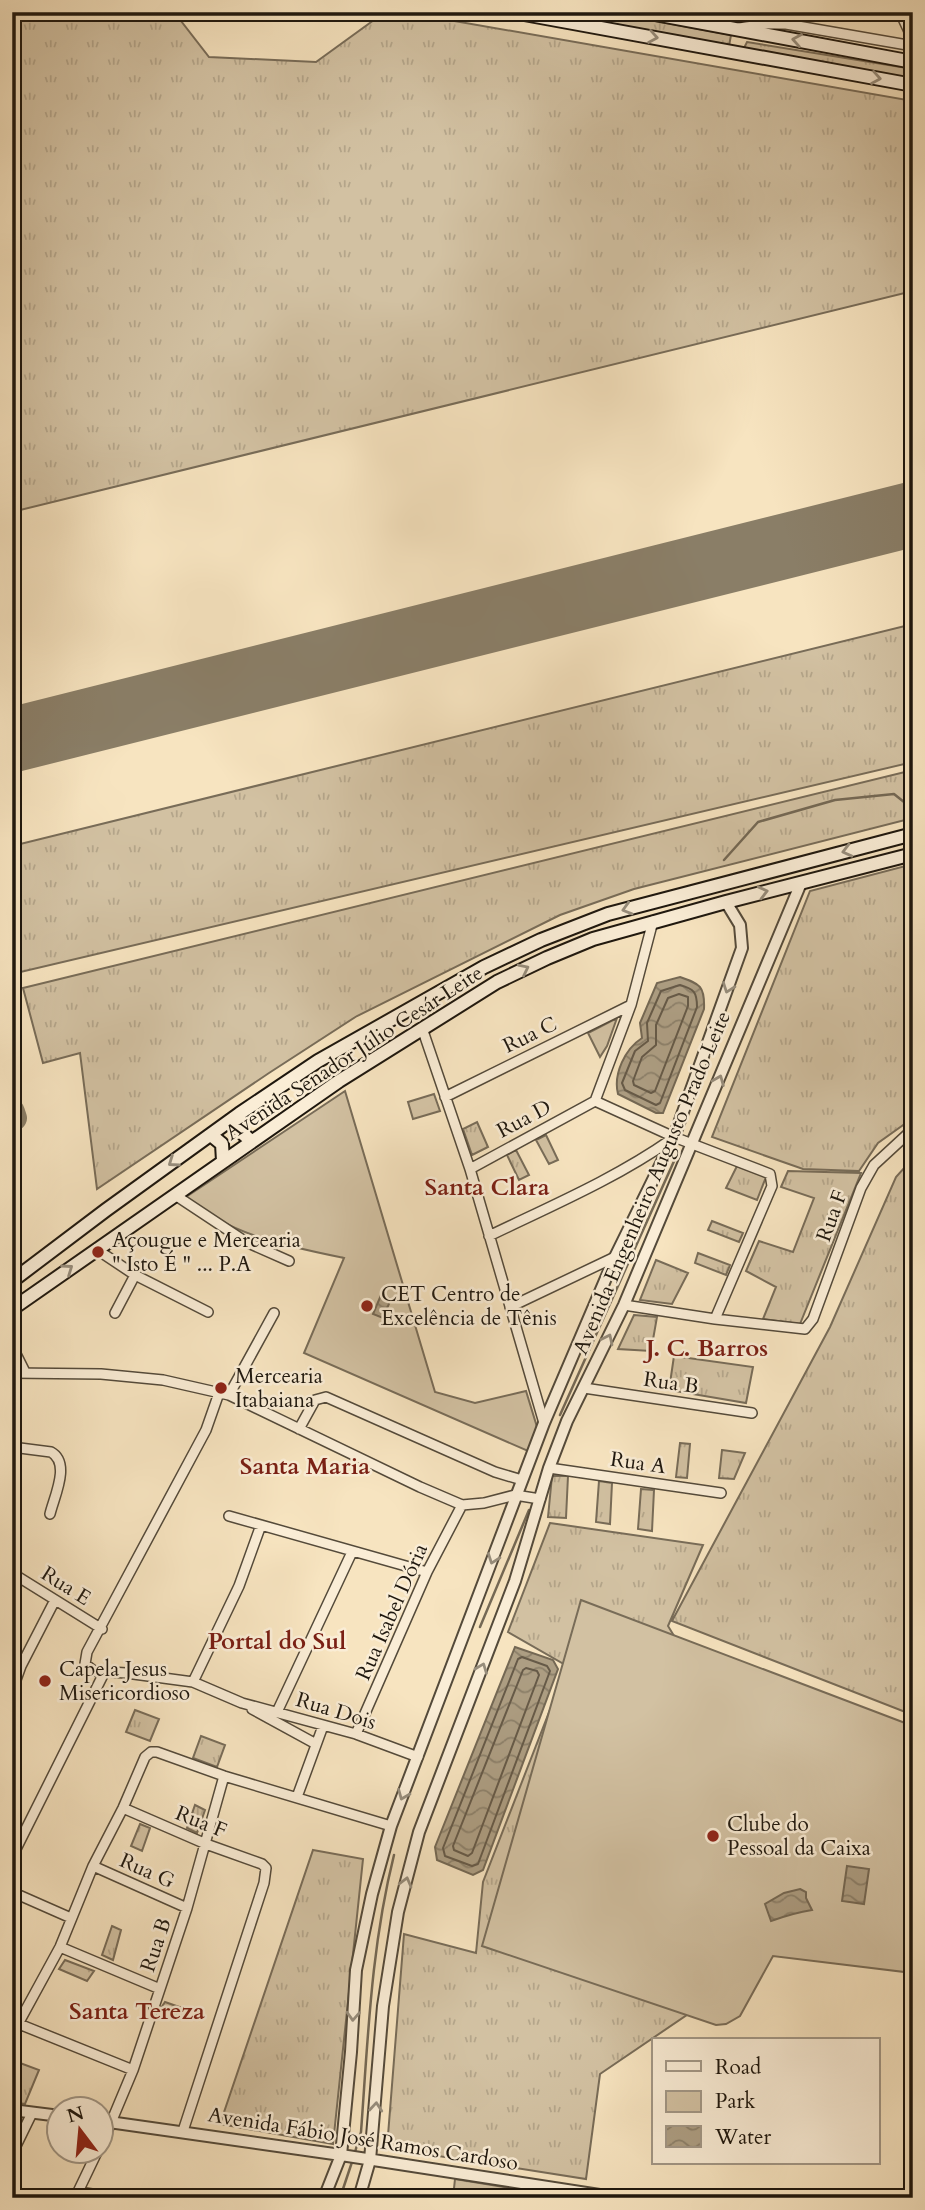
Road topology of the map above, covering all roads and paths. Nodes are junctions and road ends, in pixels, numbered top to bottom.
1 (513, 12) edge
2 (644, 12) edge
3 (900, 12) edge
4 (739, 30) junction
5 (857, 35) junction
6 (913, 40) edge
7 (913, 46) edge
8 (853, 51) junction
9 (735, 52) junction
10 (913, 62) edge
11 (913, 85) edge
12 (913, 834) edge
13 (913, 854) edge
14 (801, 883) junction
15 (726, 902) junction
16 (653, 921) junction
17 (631, 1005) junction
18 (422, 1028) junction
19 (445, 1097) junction
20 (595, 1101) junction
21 (239, 1114) junction
22 (913, 1129) edge
23 (211, 1135) junction
24 (674, 1137) junction
25 (251, 1141) junction
26 (693, 1143) junction
27 (223, 1161) junction
28 (470, 1169) junction
29 (174, 1195) junction
30 (489, 1237) junction
31 (96, 1249) junction
32 (615, 1257) junction
33 (289, 1261) dead end
34 (135, 1275) junction
35 (12, 1281) edge
36 (624, 1305) junction
37 (510, 1307) junction
38 (12, 1309) edge
39 (208, 1312) dead end
40 (115, 1313) dead end
41 (274, 1313) dead end
42 (715, 1320) junction
43 (12, 1346) edge
44 (25, 1372) junction
45 (12, 1373) edge
46 (584, 1388) junction
47 (224, 1394) junction
48 (752, 1413) dead end
49 (544, 1423) junction
50 (299, 1429) junction
51 (12, 1447) edge
52 (549, 1468) junction
53 (522, 1480) junction
54 (721, 1493) dead end
55 (515, 1495) junction
56 (540, 1499) junction
57 (462, 1505) junction
58 (50, 1514) dead end
59 (229, 1516) dead end
60 (261, 1525) junction
61 (352, 1552) junction
62 (427, 1572) junction
63 (12, 1573) edge
64 (55, 1600) junction
65 (102, 1629) junction
66 (17, 1664) edge
67 (104, 1673) junction
68 (193, 1682) junction
69 (12, 1691) edge
70 (242, 1703) junction
71 (277, 1712) junction
72 (323, 1726) junction
73 (356, 1734) junction
74 (316, 1744) junction
75 (418, 1757) junction
76 (224, 1776) junction
77 (297, 1797) junction
78 (123, 1808) junction
79 (391, 1826) junction
80 (206, 1844) junction
81 (12, 1857) edge
82 (93, 1867) junction
83 (12, 1892) edge
84 (187, 1908) junction
85 (71, 1918) junction
86 (60, 1947) junction
87 (160, 1989) junction
88 (19, 2024) junction
89 (12, 2035) edge
90 (133, 2070) junction
91 (116, 2104) edge
92 (12, 2110) edge
93 (32, 2113) junction
94 (46, 2114) edge
95 (116, 2123) edge
96 (183, 2131) junction
97 (12, 2154) edge
98 (343, 2155) junction
99 (366, 2159) junction
100 (92, 2164) edge
101 (77, 2195) edge
102 (120, 2198) edge
103 (324, 2198) edge
104 (359, 2198) edge
105 (619, 2198) edge

1 -> 9 main road
2 - 4 main road
3 - 6 street
4 - 5 street
8 -> 4 main road
4 - 9 main road
5 - 7 street
5 - 8 street
8 - 10 main road
9 -> 11 main road
12 -> 21 main road, Avenida Senador Júlio Cesár Leite
13 - 14 main road, Avenida Senador Júlio Cesár Leite
15 -> 14 main road, Avenida Senador Júlio Cesár Leite
26 -> 14 street, Avenida Engenheiro Augusto Prado Leite
15 - 16 main road, Avenida Senador Júlio Cesár Leite
15 -> 24 street, Avenida Engenheiro Augusto Prado Leite
16 - 17 street
18 -> 16 main road, Avenida Senador Júlio Cesár Leite
17 - 19 street, Rua C
17 - 20 street
18 - 19 street
18 - 25 main road, Avenida Senador Júlio Cesár Leite
19 - 28 street
20 - 24 street
20 - 28 street, Rua D
21 - 23 main road, Avenida Senador Júlio Cesár Leite
21 - 25 main road
22 - 42 street, Rua F
23 - 27 main road
23 -> 35 main road, Avenida Senador Júlio Cesár Leite
24 - 26 street
24 - 30 street
24 - 32 street, Avenida Engenheiro Augusto Prado Leite
25 - 27 main road, Avenida Senador Júlio Cesár Leite
26 - 36 street, Avenida Engenheiro Augusto Prado Leite
26 - 42 street
27 - 29 main road, Avenida Senador Júlio Cesár Leite
28 - 30 street
29 - 31 main road, Avenida Senador Júlio Cesár Leite
29 - 33 street
30 - 37 street
31 - 34 street
38 -> 31 main road, Avenida Senador Júlio Cesár Leite
32 - 37 street
32 - 49 street, Avenida Engenheiro Augusto Prado Leite
34 - 39 street
34 - 40 street
36 - 42 street
46 -> 36 street, Avenida Engenheiro Augusto Prado Leite
37 - 49 street
41 - 47 street
43 - 44 street
44 - 45 street
44 - 47 street
46 - 48 street, Rua B
46 - 52 street, Avenida Engenheiro Augusto Prado Leite
47 - 50 street
47 - 65 street
49 - 53 street, Avenida Engenheiro Augusto Prado Leite
50 - 53 street
50 - 57 street
51 - 58 street
52 - 54 street, Rua A
52 - 56 street, Avenida Engenheiro Augusto Prado Leite
53 - 55 street, Avenida Engenheiro Augusto Prado Leite
55 - 56 street
55 - 57 street
55 -> 75 street, Avenida Engenheiro Augusto Prado Leite
99 -> 56 street, Avenida Engenheiro Augusto Prado Leite
57 - 62 street, Rua Isabel Dória
59 - 60 street
60 - 61 street
60 - 68 street
61 - 62 street
61 - 71 street
62 - 73 street, Rua Isabel Dória
63 - 64 street, Rua E
64 - 65 street, Rua E
64 - 66 street
65 - 67 street, Rua Dois
66 - 69 street
67 - 68 street, Rua Dois
67 - 81 street
68 - 70 street, Rua Dois
70 - 71 street, Rua Dois
70 - 74 street, Rua Dois
71 - 72 street, Rua Dois
72 - 73 street, Rua Dois
72 - 74 street
73 - 75 street, Rua Dois
74 - 77 street
75 -> 79 street, Avenida Engenheiro Augusto Prado Leite
76 - 77 street
76 - 78 street
76 - 80 street, Rua B
77 - 79 street
78 - 80 street, Rua F
78 - 82 street
79 -> 98 street, Avenida Engenheiro Augusto Prado Leite
80 - 84 street, Rua B
80 - 96 street, Rua F
82 - 84 street, Rua G
82 - 85 street
83 - 85 street
84 - 87 street, Rua B
85 - 86 street
86 - 87 street
86 - 88 street
87 - 90 street, Rua B
88 - 89 street
88 - 90 street
90 - 91 street, Rua B
92 - 93 street
93 - 94 street
93 - 97 street
95 - 96 street, Avenida Fábio José Ramos Cardoso
96 - 98 street, Avenida Fábio José Ramos Cardoso
98 - 99 street, Avenida Fábio José Ramos Cardoso
98 - 103 street, Avenida Engenheiro Augusto Prado Leite
99 - 104 street, Avenida Engenheiro Augusto Prado Leite
99 - 105 street, Avenida Fábio José Ramos Cardoso
100 - 101 street
101 - 102 street

